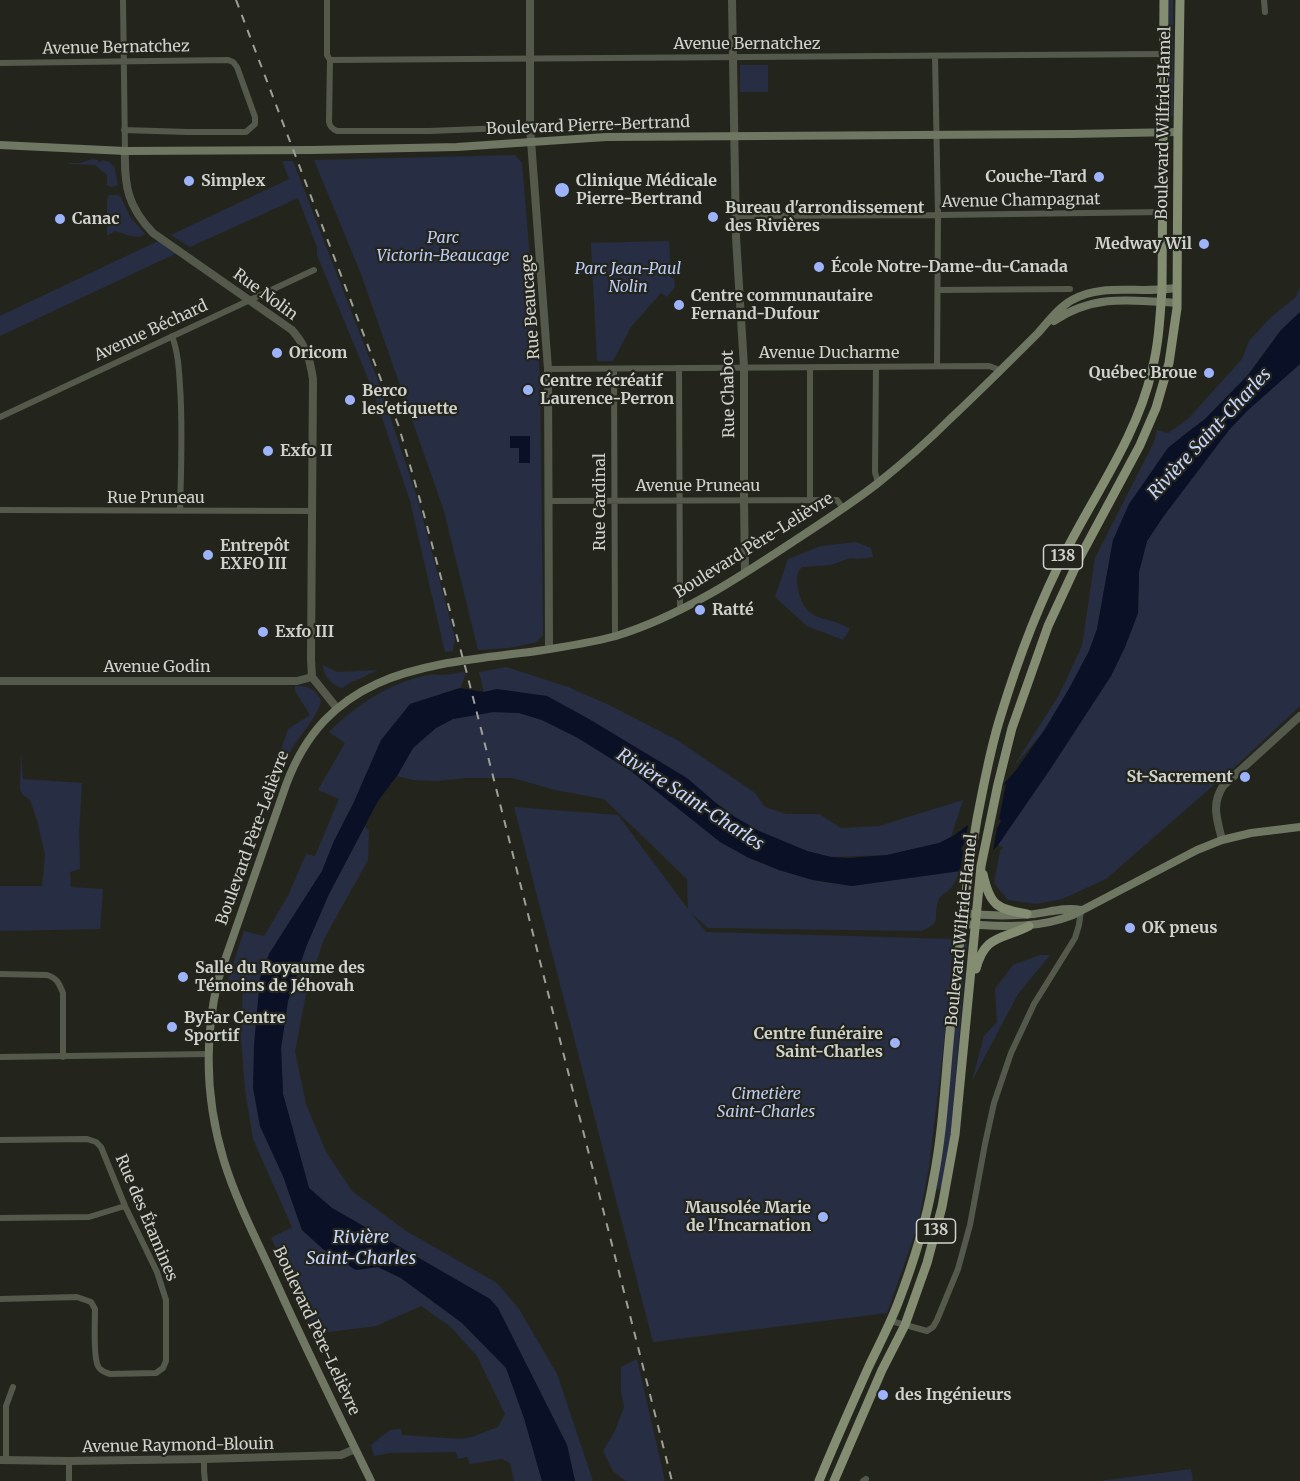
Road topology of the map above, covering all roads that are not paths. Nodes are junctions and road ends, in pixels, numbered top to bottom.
1 (123, 0) edge
2 (327, 0) edge
3 (530, 0) edge
4 (732, 0) edge
5 (1164, 0) edge
6 (1180, 0) edge
7 (1264, 0) edge
8 (1265, 12) dead end
9 (1164, 54) junction
10 (935, 56) junction
11 (732, 57) junction
12 (531, 59) junction
13 (330, 60) junction
14 (123, 61) junction
15 (0, 63) edge
16 (530, 127) junction
17 (124, 130) junction
18 (1163, 132) junction
19 (1178, 132) junction
20 (937, 135) junction
21 (734, 136) junction
22 (532, 143) junction
23 (0, 145) edge
24 (125, 151) junction
25 (1163, 212) junction
26 (735, 216) junction
27 (938, 216) junction
28 (314, 270) dead end
29 (1178, 288) junction
30 (1071, 289) dead end
31 (1162, 289) junction
32 (939, 290) junction
33 (250, 299) junction
34 (1161, 302) junction
35 (1177, 303) junction
36 (1037, 334) junction
37 (172, 336) junction
38 (937, 366) junction
39 (744, 367) junction
40 (810, 367) junction
41 (876, 367) junction
42 (679, 368) junction
43 (548, 369) junction
44 (614, 369) junction
45 (1000, 370) junction
46 (0, 417) edge
47 (878, 483) junction
48 (614, 500) junction
49 (679, 500) junction
50 (744, 500) junction
51 (810, 500) junction
52 (549, 501) junction
53 (843, 508) junction
54 (0, 510) edge
55 (313, 511) junction
56 (180, 512) junction
57 (745, 572) junction
58 (680, 610) junction
59 (615, 636) junction
60 (549, 649) junction
61 (312, 676) junction
62 (0, 681) edge
63 (336, 707) junction
64 (1300, 716) edge
65 (1300, 827) edge
66 (1222, 840) junction
67 (981, 866) junction
68 (1081, 910) junction
69 (963, 913) junction
70 (1027, 914) junction
71 (976, 920) junction
72 (962, 924) junction
73 (1029, 926) junction
74 (0, 974) edge
75 (969, 994) junction
76 (209, 1054) junction
77 (63, 1057) junction
78 (0, 1058) edge
79 (0, 1140) edge
80 (125, 1206) junction
81 (0, 1218) edge
82 (0, 1299) edge
83 (891, 1321) junction
84 (905, 1325) junction
85 (13, 1387) dead end
86 (355, 1449) junction
87 (204, 1459) junction
88 (3, 1460) edge
89 (69, 1461) junction
90 (69, 1481) edge
91 (206, 1481) edge
92 (370, 1481) edge
93 (819, 1481) edge
94 (834, 1481) edge

1 - 14 street
2 - 13 street
3 - 12 street, Rue Beaucage
4 - 11 street, Rue Chabot
5 - 9 main road, Boulevard Wilfrid-Hamel / 138
6 - 19 main road, Boulevard Wilfrid-Hamel / 138
7 - 8 street
9 - 10 street, Avenue Bernatchez
9 - 18 main road, Boulevard Wilfrid-Hamel / 138
10 - 11 street, Avenue Bernatchez
10 - 20 street
11 - 12 street, Avenue Bernatchez
11 - 21 street, Rue Chabot
12 - 13 street, Avenue Bernatchez
12 - 16 street, Rue Beaucage
13 - 16 street, Boulevard Pierre-Bertrand
14 - 15 street, Avenue Bernatchez
14 - 17 street
14 - 17 street, Avenue Bernatchez
16 - 22 street, Rue Beaucage
17 - 24 street
18 - 19 main road, Boulevard Pierre-Bertrand
18 - 20 main road, Boulevard Pierre-Bertrand
18 - 25 main road, Boulevard Wilfrid-Hamel / 138
19 - 29 main road, Boulevard Wilfrid-Hamel / 138
20 - 21 main road, Boulevard Pierre-Bertrand
20 - 27 street
21 - 22 main road, Boulevard Pierre-Bertrand
21 - 26 street, Rue Chabot
22 - 24 main road, Boulevard Pierre-Bertrand
22 - 43 street, Rue Beaucage
23 - 24 main road, Boulevard Pierre-Bertrand
24 - 33 street, Rue Nolin
25 - 27 street, Avenue Champagnat
25 - 31 main road, Boulevard Wilfrid-Hamel / 138
26 - 27 street, Avenue Champagnat
26 - 39 street, Rue Chabot
27 - 32 street
28 - 33 street, Avenue Béchard
29 - 31 main road, Boulevard Père-Lelièvre
29 - 35 main road, Boulevard Wilfrid-Hamel / 138
30 - 32 street
31 - 34 main road, Boulevard Wilfrid-Hamel / 138
31 - 36 main road, Boulevard Père-Lelièvre
32 - 38 street
33 - 37 street, Avenue Béchard
33 - 55 street, Rue Nolin
34 - 35 main road, Boulevard Père-Lelièvre
34 - 36 main road, Boulevard Père-Lelièvre
34 - 69 main road, Boulevard Wilfrid-Hamel / 138
35 - 67 main road, Boulevard Wilfrid-Hamel / 138
36 - 45 main road, Boulevard Père-Lelièvre
37 - 46 street, Avenue Béchard
37 - 56 street
38 - 41 street, Avenue Ducharme
38 - 45 street, Avenue Ducharme
39 - 40 street, Avenue Ducharme
39 - 42 street, Avenue Ducharme
39 - 50 street, Rue Chabot
40 - 41 street, Avenue Ducharme
40 - 51 street
41 - 47 street
42 - 44 street, Avenue Ducharme
42 - 49 street
43 - 44 street, Avenue Ducharme
43 - 52 street, Rue Beaucage
44 - 48 street, Rue Cardinal
45 - 47 main road, Boulevard Père-Lelièvre
47 - 53 main road, Boulevard Père-Lelièvre
48 - 49 street, Avenue Pruneau
48 - 52 street, Avenue Pruneau
48 - 59 street, Rue Cardinal
49 - 50 street, Avenue Pruneau
49 - 58 street
50 - 51 street, Avenue Pruneau
50 - 57 street, Rue Chabot
51 - 53 street, Avenue Pruneau
52 - 60 street, Rue Beaucage
53 - 57 main road, Boulevard Père-Lelièvre
54 - 56 street, Rue Pruneau
55 - 56 street, Rue Pruneau
55 - 61 street, Rue Nolin
57 - 58 main road, Boulevard Père-Lelièvre
58 - 59 main road, Boulevard Père-Lelièvre
59 - 60 main road, Boulevard Père-Lelièvre
60 - 63 main road, Boulevard Père-Lelièvre
61 - 62 street, Avenue Godin
61 - 63 street
63 - 76 main road, Boulevard Père-Lelièvre
64 - 66 street
65 - 66 main road
66 - 68 main road
67 - 70 main road
67 - 71 main road, Boulevard Wilfrid-Hamel / 138
68 - 70 main road
68 - 73 main road
68 - 84 street
69 - 71 main road
69 - 72 main road, Boulevard Wilfrid-Hamel / 138
70 - 71 main road
71 - 72 main road
71 - 73 main road
71 - 75 main road, Boulevard Wilfrid-Hamel / 138
72 - 83 main road, Boulevard Wilfrid-Hamel / 138
73 - 75 main road
74 - 77 street
75 - 84 main road, Boulevard Wilfrid-Hamel / 138
76 - 77 street
76 - 86 main road, Boulevard Père-Lelièvre
77 - 78 street
79 - 80 street, Rue des Étamines
80 - 81 street
80 - 82 street, Rue des Étamines
83 - 84 street
83 - 93 main road, Boulevard Wilfrid-Hamel / 138
84 - 94 main road, Boulevard Wilfrid-Hamel / 138
85 - 88 street
86 - 87 street, Avenue Raymond-Blouin
86 - 92 main road, Boulevard Père-Lelièvre
87 - 89 street, Avenue Raymond-Blouin
87 - 91 street
88 - 89 street, Avenue Raymond-Blouin
89 - 90 street

